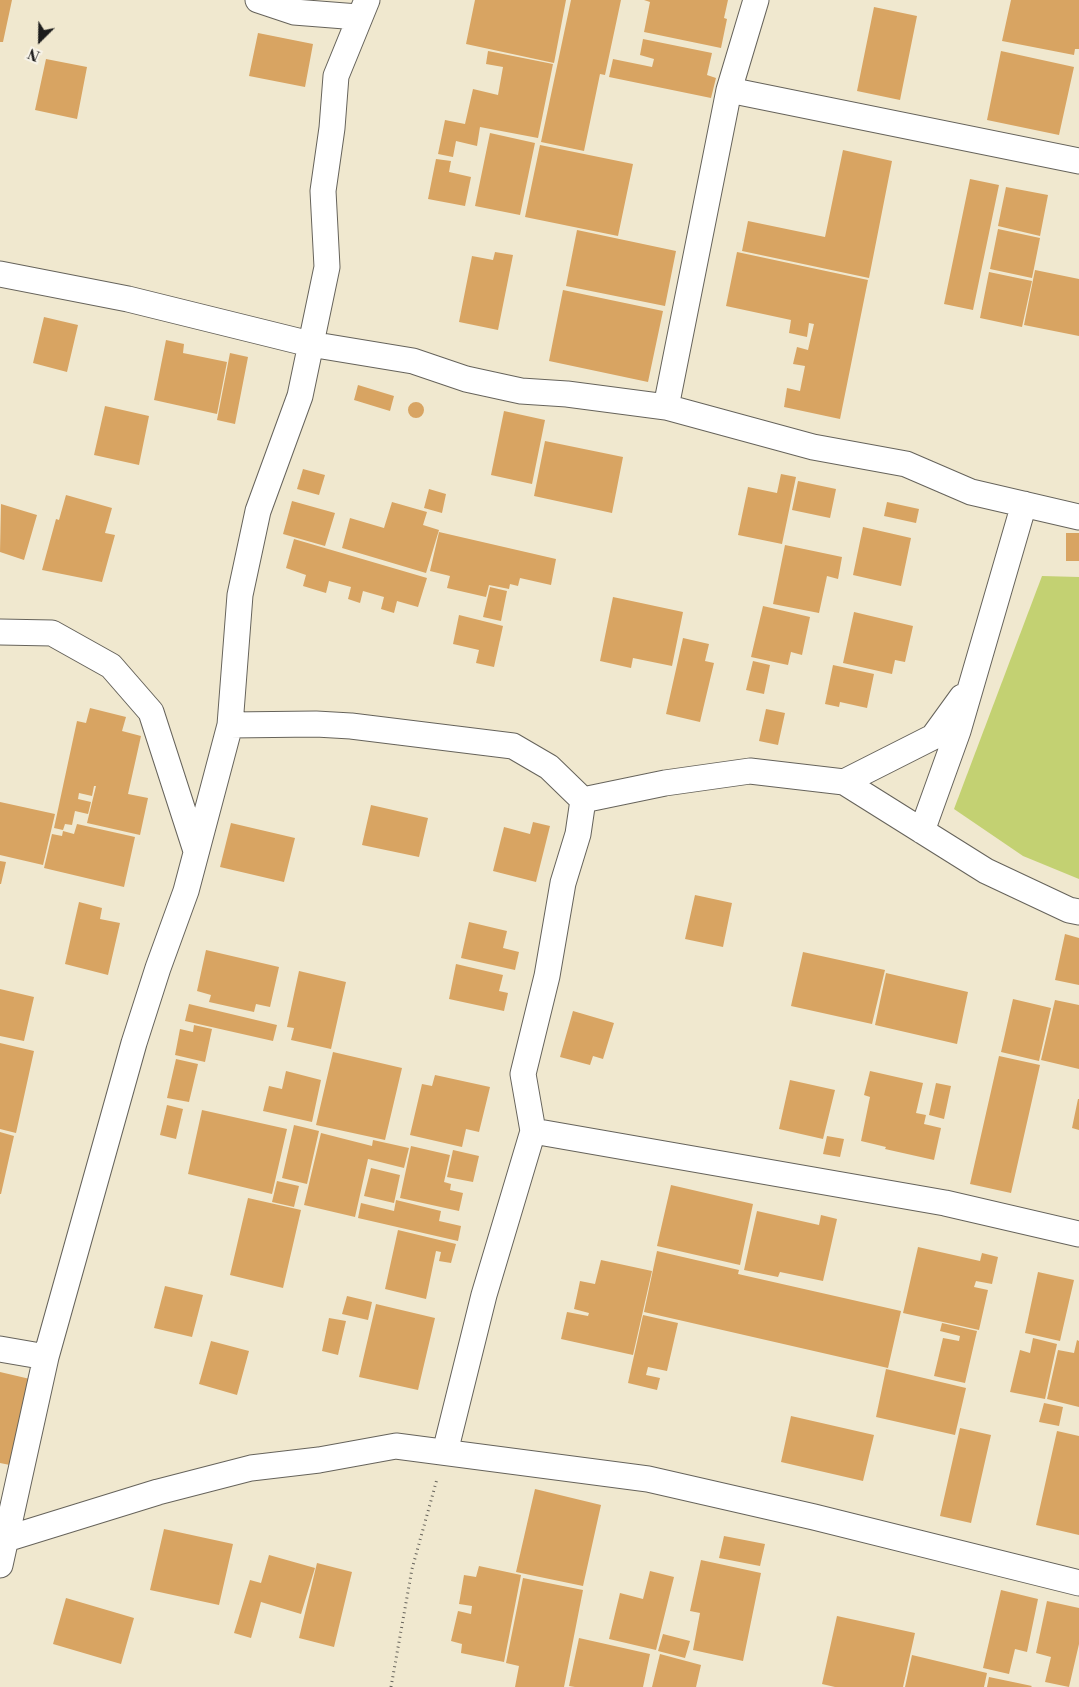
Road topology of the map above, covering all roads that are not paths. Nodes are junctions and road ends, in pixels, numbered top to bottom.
1 (258, 0) edge
2 (756, 0) edge
3 (362, 9) edge
4 (729, 90) junction
5 (1079, 160) edge
6 (0, 274) edge
7 (310, 344) junction
8 (666, 407) junction
9 (1024, 504) junction
10 (1079, 517) edge
11 (1, 632) edge
12 (973, 681) junction
13 (230, 725) junction
14 (844, 782) junction
15 (583, 800) junction
16 (922, 832) junction
17 (196, 851) junction
18 (1079, 912) edge
19 (533, 1131) junction
20 (1079, 1234) edge
21 (0, 1349) edge
22 (46, 1358) junction
23 (445, 1452) junction
24 (6, 1539) junction
25 (0, 1565) edge
26 (1079, 1583) edge

1 - 3 street
2 - 4 street
3 - 7 street
4 - 5 street
4 - 8 street
6 - 7 street
7 - 8 street
7 - 13 street
8 - 9 street
9 - 10 street
9 - 12 street
11 - 17 street
12 - 14 street
12 - 16 street
13 - 15 street
13 - 17 street
14 - 15 street
14 - 16 street
15 - 19 street
16 - 18 street
17 - 22 street
19 - 20 street
19 - 23 street
21 - 22 street
22 - 24 street
23 - 24 street
23 - 26 street
24 - 25 street

